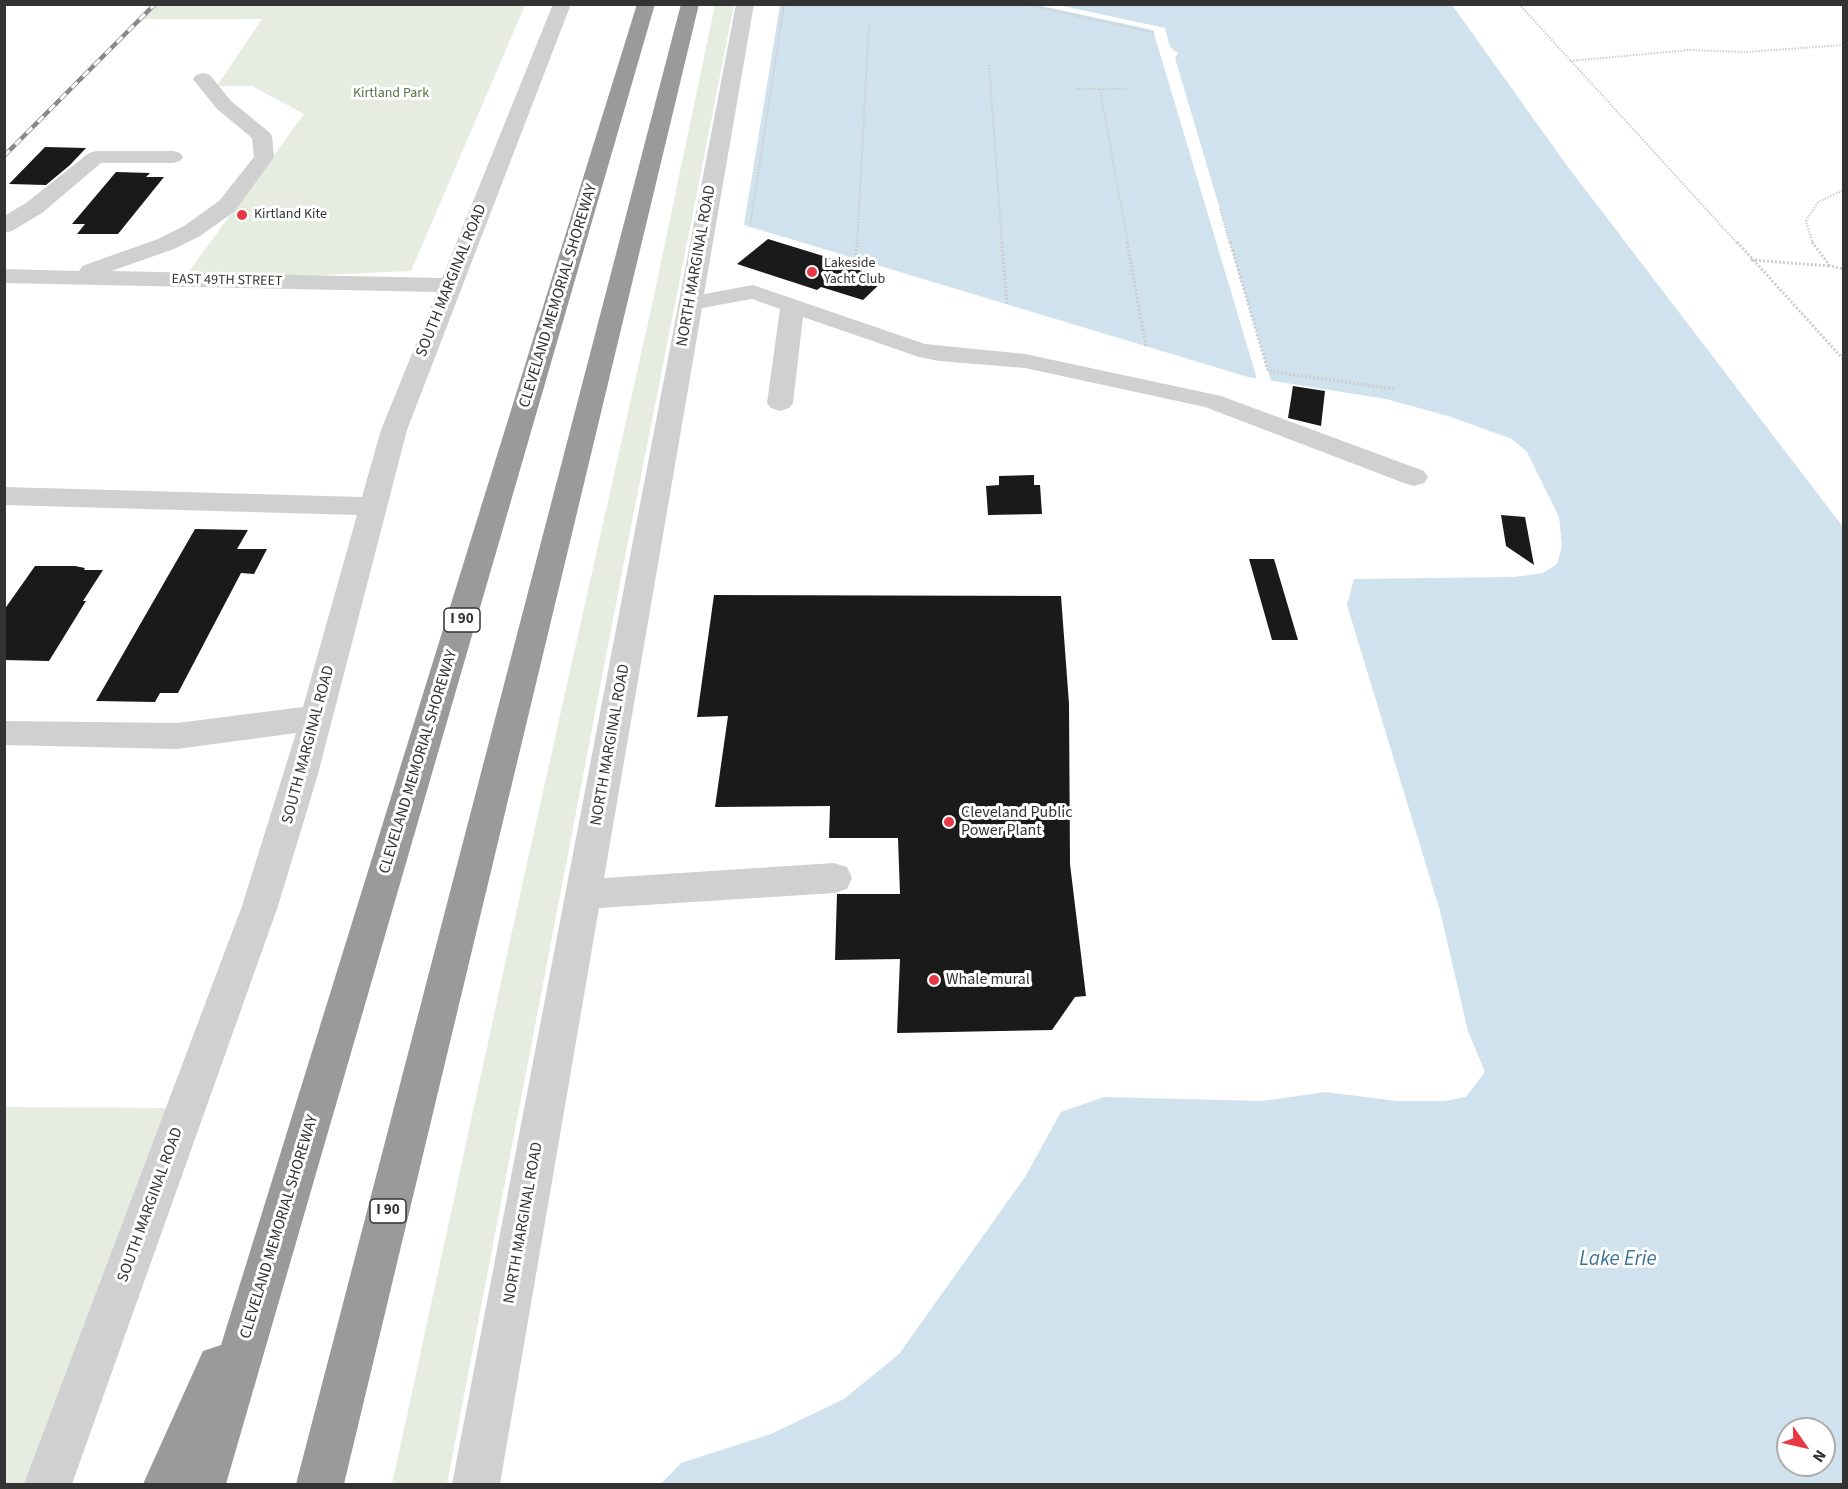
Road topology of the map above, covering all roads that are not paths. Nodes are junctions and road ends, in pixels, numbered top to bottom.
1 (562, 4) edge
2 (646, 4) edge
3 (690, 4) edge
4 (745, 4) edge
5 (203, 79) dead end
6 (173, 157) dead end
7 (4, 226) edge
8 (4, 276) edge
9 (71, 278) junction
10 (450, 285) junction
11 (691, 303) junction
12 (792, 305) junction
13 (780, 403) dead end
14 (1414, 477) dead end
15 (4, 496) edge
16 (374, 506) junction
17 (316, 718) junction
18 (4, 733) edge
19 (834, 878) dead end
20 (584, 894) junction
21 (277, 1236) junction
22 (48, 1485) edge
23 (167, 1485) edge
24 (202, 1485) edge
25 (320, 1485) edge
26 (476, 1485) edge

1 - 10 street, SOUTH MARGINAL ROAD
2 - 21 highway, CLEVELAND MEMORIAL SHOREWAY / I 90
3 - 25 highway, I 90
4 - 11 street, NORTH MARGINAL ROAD
5 - 9 street
6 - 7 street
8 - 9 street, EAST 49TH STREET
9 - 10 street, EAST 49TH STREET
10 - 16 street, SOUTH MARGINAL ROAD
11 - 12 street
11 - 20 street, NORTH MARGINAL ROAD
12 - 13 street
12 - 14 street
15 - 16 street
16 - 17 street, SOUTH MARGINAL ROAD
17 - 18 street
17 - 22 street, SOUTH MARGINAL ROAD
19 - 20 street
20 - 26 street, NORTH MARGINAL ROAD
21 - 23 highway
21 - 24 highway, CLEVELAND MEMORIAL SHOREWAY / I 90

